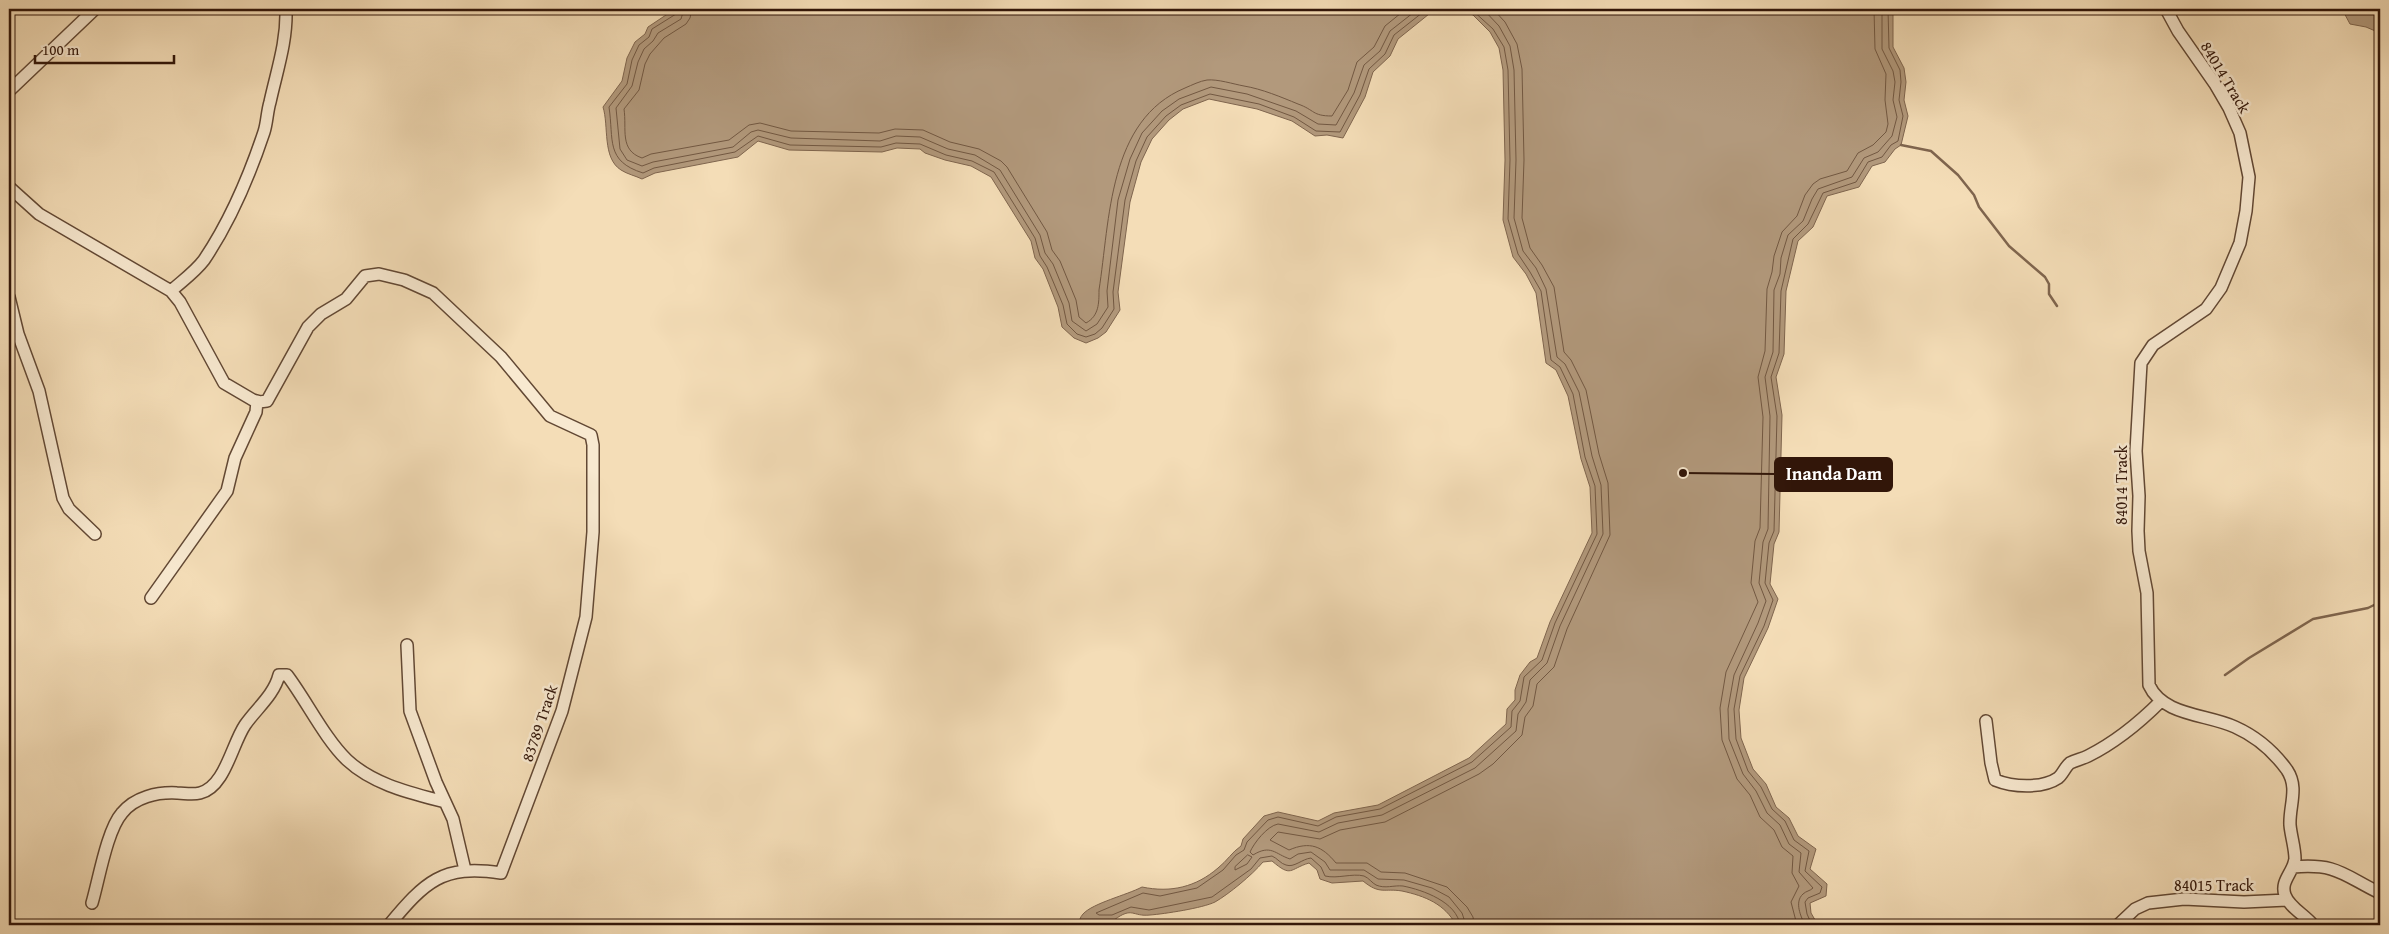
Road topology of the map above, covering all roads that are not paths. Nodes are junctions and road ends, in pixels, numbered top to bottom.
1 (95, 9) edge
2 (286, 9) edge
3 (2166, 9) edge
4 (9, 91) edge
5 (9, 187) edge
6 (171, 291) junction
7 (9, 297) edge
8 (257, 401) junction
9 (95, 534) dead end
10 (151, 598) dead end
11 (407, 644) dead end
12 (2161, 701) junction
13 (1986, 721) dead end
14 (445, 802) junction
15 (2293, 867) junction
16 (465, 870) junction
17 (2380, 893) edge
18 (2287, 900) junction
19 (92, 903) dead end
20 (389, 925) edge
21 (2118, 925) edge
22 (2313, 925) edge

1 - 4 street
2 - 6 street
3 - 12 street, 84014 Track
5 - 6 street
6 - 8 street
7 - 9 street
8 - 10 street
8 - 16 street, 83789 Track
11 - 14 street
12 - 13 street
12 - 15 street
14 - 16 street
14 - 19 street
15 - 17 street
15 - 18 street
16 - 20 street, 83789 Track
18 - 21 street, 84015 Track
18 - 22 street

